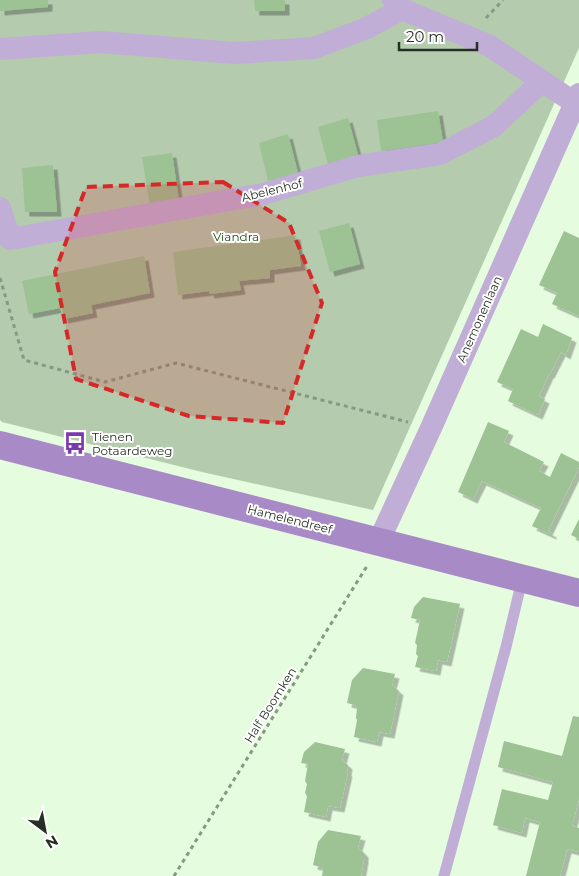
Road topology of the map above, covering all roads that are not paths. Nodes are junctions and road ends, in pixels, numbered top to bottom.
1 (397, 4) edge
2 (0, 49) edge
3 (542, 81) junction
4 (577, 98) edge
5 (0, 208) edge
6 (0, 445) edge
7 (378, 542) junction
8 (522, 580) junction
9 (579, 593) edge
10 (444, 876) edge

1 - 2 street
1 - 3 street
3 - 4 street
3 - 5 street, Abelenhof
4 - 7 street, Anemonenlaan
6 - 7 street, Hamelendreef
7 - 8 street, Hamelendreef
8 - 9 street, Hamelendreef
8 - 10 lane

